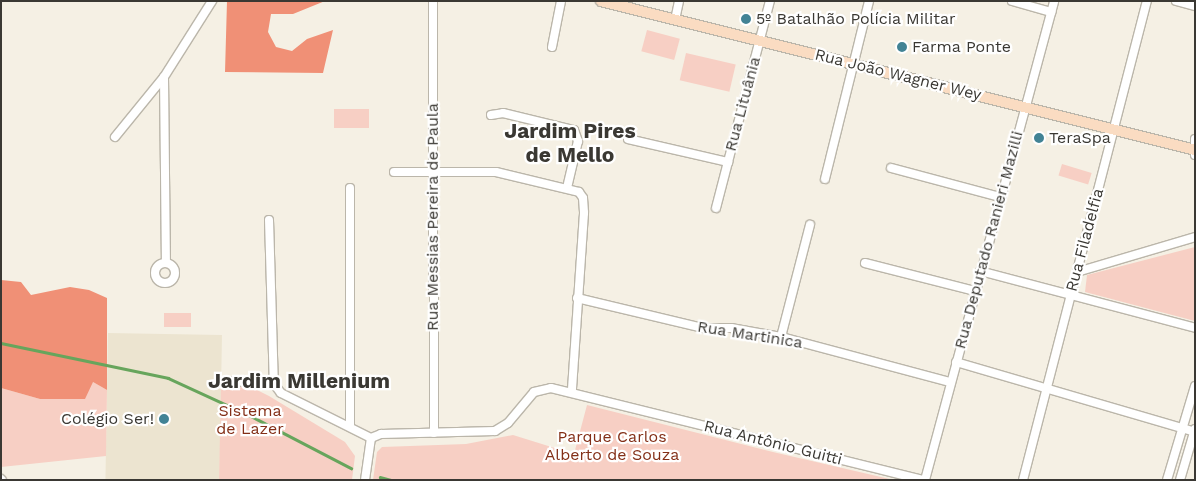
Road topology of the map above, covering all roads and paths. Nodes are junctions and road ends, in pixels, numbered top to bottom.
1 (212, 1) edge
2 (433, 1) edge
3 (561, 1) edge
4 (601, 1) edge
5 (680, 1) edge
6 (770, 1) edge
7 (869, 1) edge
8 (1012, 1) edge
9 (1054, 1) edge
10 (1147, 1) edge
11 (1176, 1) edge
12 (1195, 6) edge
13 (1051, 12) junction
14 (675, 20) junction
15 (760, 41) junction
16 (552, 47) dead end
17 (852, 64) junction
18 (164, 77) junction
19 (1025, 107) junction
20 (491, 114) dead end
21 (1114, 129) junction
22 (115, 137) dead end
23 (628, 139) dead end
24 (1195, 139) edge
25 (1194, 152) edge
26 (728, 162) junction
27 (891, 168) dead end
28 (433, 171) junction
29 (394, 172) dead end
30 (825, 179) dead end
31 (350, 188) dead end
32 (567, 188) junction
33 (1000, 197) junction
34 (716, 208) dead end
35 (268, 220) dead end
36 (810, 225) dead end
37 (1195, 237) edge
38 (166, 263) dead end
39 (865, 263) dead end
40 (980, 271) junction
41 (1077, 272) junction
42 (975, 291) junction
43 (1070, 296) junction
44 (577, 298) junction
45 (1195, 328) edge
46 (781, 338) junction
47 (956, 362) junction
48 (232, 381) dead end
49 (950, 382) junction
50 (274, 384) junction
51 (1195, 386) edge
52 (1047, 388) junction
53 (572, 391) junction
54 (350, 426) junction
55 (1182, 428) junction
56 (1194, 431) edge
57 (434, 433) junction
58 (371, 438) junction
59 (365, 480) edge
60 (924, 480) edge
61 (1023, 480) edge
62 (1167, 480) edge
63 (1180, 480) edge

1 - 18 street
2 - 28 street, Rua Messias Pereira de Paula
3 - 16 street
4 - 14 main road, Rua João Wagner Wey
5 - 14 street
6 - 15 street, Rua Lituânia
7 - 17 street
8 - 13 street
9 - 13 street, Rua Deputado Ranieri Mazilli
10 - 21 street, Rua Filadelfia
11 - 12 street
13 - 19 street, Rua Deputado Ranieri Mazilli
14 - 15 main road, Rua João Wagner Wey
15 - 17 main road, Rua João Wagner Wey
15 - 26 street, Rua Lituânia
17 - 19 main road, Rua João Wagner Wey
17 - 30 street
18 - 22 street
18 - 38 street
19 - 21 main road, Rua João Wagner Wey
19 - 33 street, Rua Deputado Ranieri Mazilli
20 - 32 street
21 - 25 main road, Rua João Wagner Wey
21 - 41 street, Rua Filadelfia
23 - 26 street
24 - 25 street
26 - 34 street, Rua Lituânia
27 - 33 street
28 - 29 street
28 - 32 street
28 - 57 street, Rua Messias Pereira de Paula
31 - 54 street
32 - 44 street
33 - 40 street, Rua Deputado Ranieri Mazilli
35 - 50 street
36 - 46 street
37 - 41 street
39 - 42 street
40 - 42 street, Rua Deputado Ranieri Mazilli
40 - 43 street
41 - 43 street, Rua Filadelfia
42 - 47 street, Rua Deputado Ranieri Mazilli
43 - 45 street
43 - 52 street, Rua Filadelfia
44 - 46 street, Rua Martinica
44 - 53 street
46 - 49 street, Rua Martinica
47 - 49 street, Rua Deputado Ranieri Mazilli
47 - 52 street
48 - 50 street
49 - 60 street, Rua Deputado Ranieri Mazilli
50 - 54 street
51 - 55 street
52 - 55 street
52 - 61 street, Rua Filadelfia
53 - 57 street, Rua Antônio Guitti
53 - 60 street, Rua Antônio Guitti
54 - 58 street
55 - 56 street
55 - 62 street
56 - 63 street
57 - 58 street, Rua Antônio Guitti
58 - 59 street

